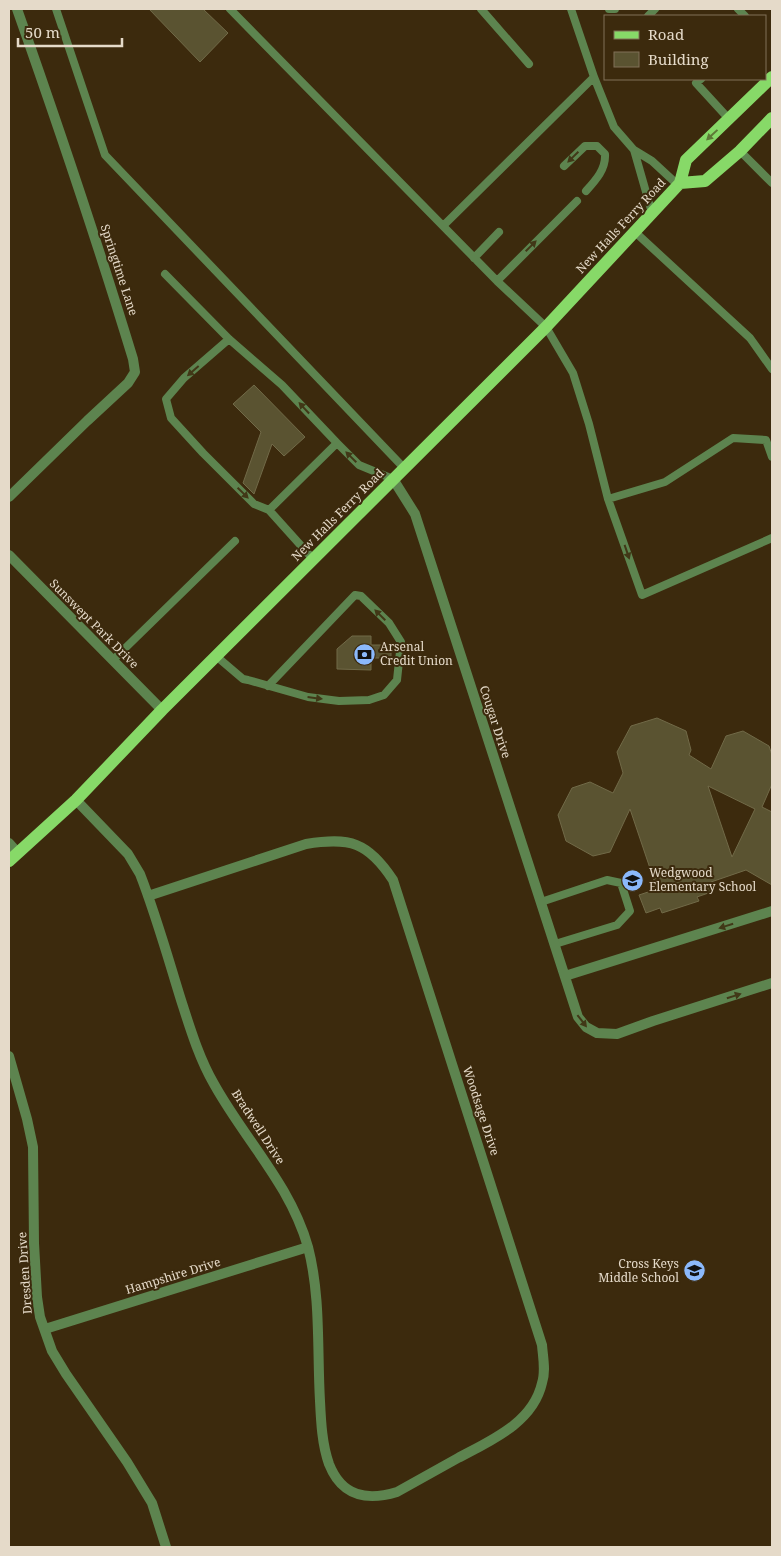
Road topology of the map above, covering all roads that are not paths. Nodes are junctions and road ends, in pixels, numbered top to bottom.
1 (17, 9) edge
2 (56, 9) edge
3 (230, 9) edge
4 (483, 9) edge
5 (571, 9) edge
6 (609, 9) edge
7 (615, 9) edge
8 (529, 64) dead end
9 (772, 77) edge
10 (594, 78) junction
11 (696, 80) edge
12 (772, 118) edge
13 (729, 119) junction
14 (634, 150) junction
15 (740, 151) junction
16 (564, 166) dead end
17 (679, 184) junction
18 (772, 184) edge
19 (586, 191) dead end
20 (577, 200) dead end
21 (652, 214) junction
22 (444, 225) junction
23 (499, 232) dead end
24 (635, 232) junction
25 (474, 258) junction
26 (166, 274) dead end
27 (497, 281) junction
28 (546, 328) junction
29 (229, 339) junction
30 (772, 369) edge
31 (337, 443) junction
32 (772, 457) edge
33 (404, 468) junction
34 (394, 478) junction
35 (9, 497) edge
36 (608, 499) junction
37 (269, 510) junction
38 (772, 538) edge
39 (235, 541) dead end
40 (9, 555) edge
41 (313, 559) junction
42 (216, 656) junction
43 (113, 660) junction
44 (268, 686) junction
45 (162, 710) junction
46 (76, 800) junction
47 (12, 852) edge
48 (148, 896) junction
49 (541, 902) junction
50 (772, 911) edge
51 (555, 944) junction
52 (565, 976) junction
53 (772, 983) edge
54 (9, 1056) edge
55 (13, 1092) edge
56 (308, 1247) junction
57 (45, 1329) junction
58 (349, 1491) joint
59 (166, 1547) edge

1 - 35 street, Springtime Lane
2 - 33 lane
3 - 22 lane
4 - 8 lane
5 - 10 lane
6 - 7 lane
9 - 13 main road, New Halls Ferry Road
10 - 14 lane
10 - 22 lane
11 - 13 lane
12 - 15 main road, New Halls Ferry Road
13 -> 17 main road, New Halls Ferry Road
14 - 17 lane
14 - 21 lane
15 - 17 main road, New Halls Ferry Road
15 - 18 lane
19 -> 16 lane
17 - 21 main road, New Halls Ferry Road
27 -> 20 lane
21 - 24 main road, New Halls Ferry Road
22 - 25 lane
23 - 25 lane
24 - 28 main road, New Halls Ferry Road
24 - 30 lane
25 - 27 lane
26 - 29 lane
27 - 28 lane
28 - 33 main road, New Halls Ferry Road
28 - 36 lane
31 -> 29 lane
29 -> 37 lane
34 -> 31 lane
31 - 37 lane
32 - 36 lane
33 - 34 main road, New Halls Ferry Road
34 - 41 main road, New Halls Ferry Road
34 - 49 street, Cougar Drive
36 -> 38 lane
37 - 41 lane
39 - 43 lane
40 - 43 street, Sunswept Park Drive
41 - 42 main road, New Halls Ferry Road
42 - 44 lane
42 - 45 main road, New Halls Ferry Road
43 - 45 street, Sunswept Park Drive
44 -> 44 lane
45 - 46 main road, New Halls Ferry Road
46 - 47 main road, New Halls Ferry Road
46 - 48 street, Bradwell Drive
48 - 56 street, Bradwell Drive
48 - 58 street, Woodsage Drive
49 - 51 street, Cougar Drive
49 - 51 lane
50 -> 52 street
51 - 52 street, Cougar Drive
52 -> 53 street, Cougar Drive
54 - 55 street, Dresden Drive
55 - 57 street, Dresden Drive
56 - 57 street, Hampshire Drive
56 - 58 street, Bradwell Drive
57 - 59 street, Dresden Drive

